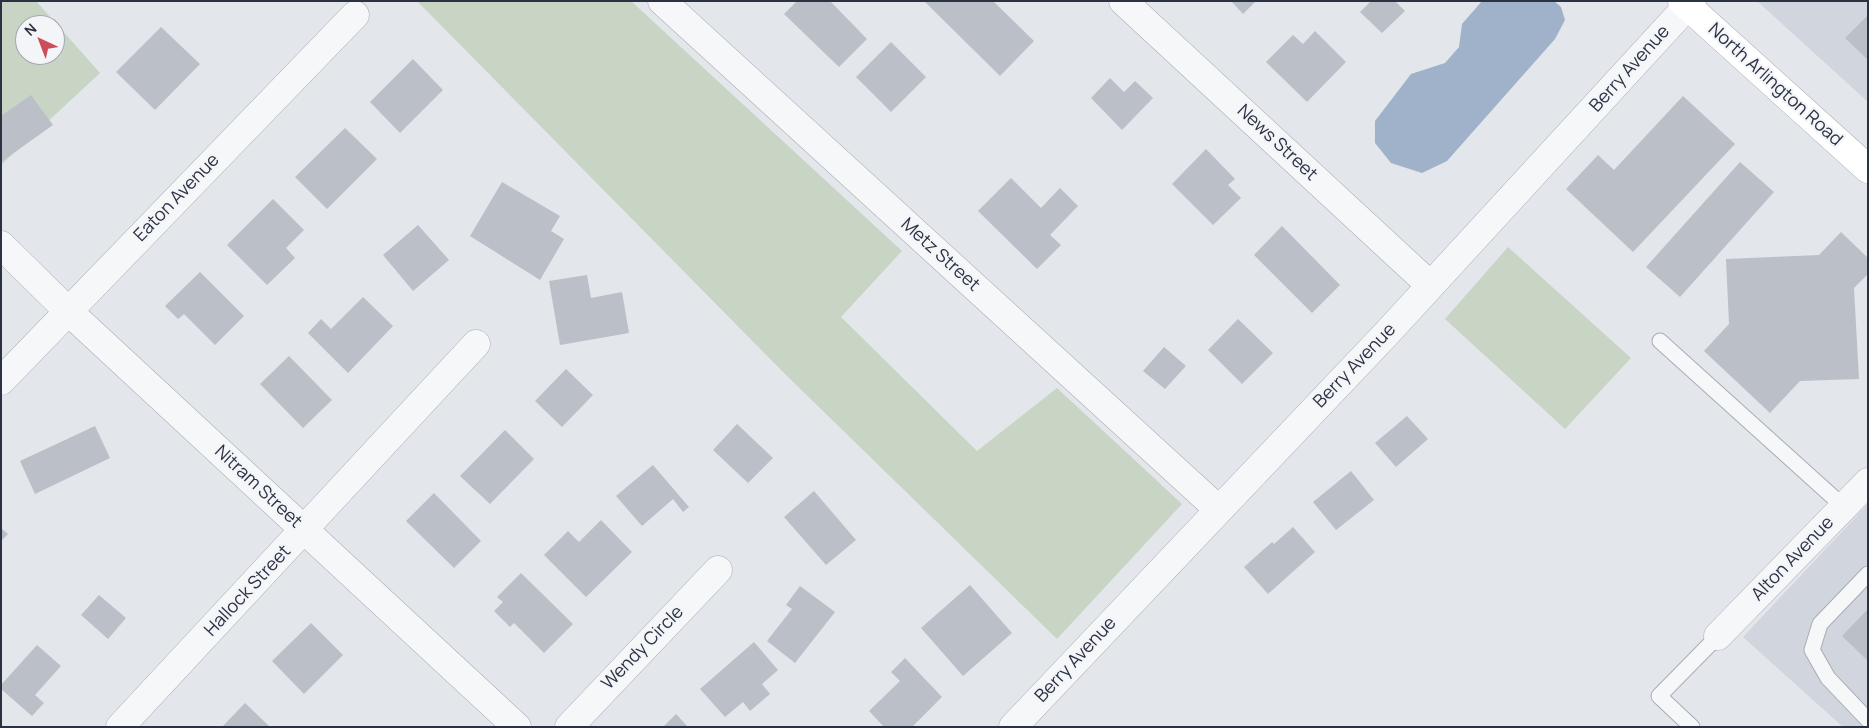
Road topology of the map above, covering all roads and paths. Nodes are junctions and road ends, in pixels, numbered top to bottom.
1 (662, 1) edge
2 (1123, 1) edge
3 (1687, 3) edge
4 (355, 15) dead end
5 (1868, 169) edge
6 (1, 245) edge
7 (1430, 284) junction
8 (67, 310) junction
9 (1660, 341) dead end
10 (476, 344) dead end
11 (1, 381) edge
12 (1868, 482) edge
13 (1844, 507) junction
14 (1218, 509) junction
15 (305, 530) junction
16 (718, 570) dead end
17 (1868, 574) edge
18 (1718, 636) joint
19 (1868, 720) edge
20 (120, 727) edge
21 (518, 727) edge
22 (569, 727) edge
23 (1013, 727) edge
24 (1692, 727) edge

1 - 14 street, Metz Street
2 - 7 street, News Street
3 - 5 main road, North Arlington Road
3 - 7 street, Berry Avenue
4 - 8 street, Eaton Avenue
6 - 8 street, Nitram Street
7 - 14 street, Berry Avenue
8 - 11 street, Eaton Avenue
8 - 15 street, Nitram Street
9 - 13 lane
10 - 15 street, Hallock Street
12 - 13 street, Alton Avenue
13 - 18 street, Alton Avenue
14 - 23 street, Berry Avenue
15 - 20 street, Hallock Street
15 - 21 street, Nitram Street
16 - 22 street, Wendy Circle
17 - 19 lane
18 - 24 lane

